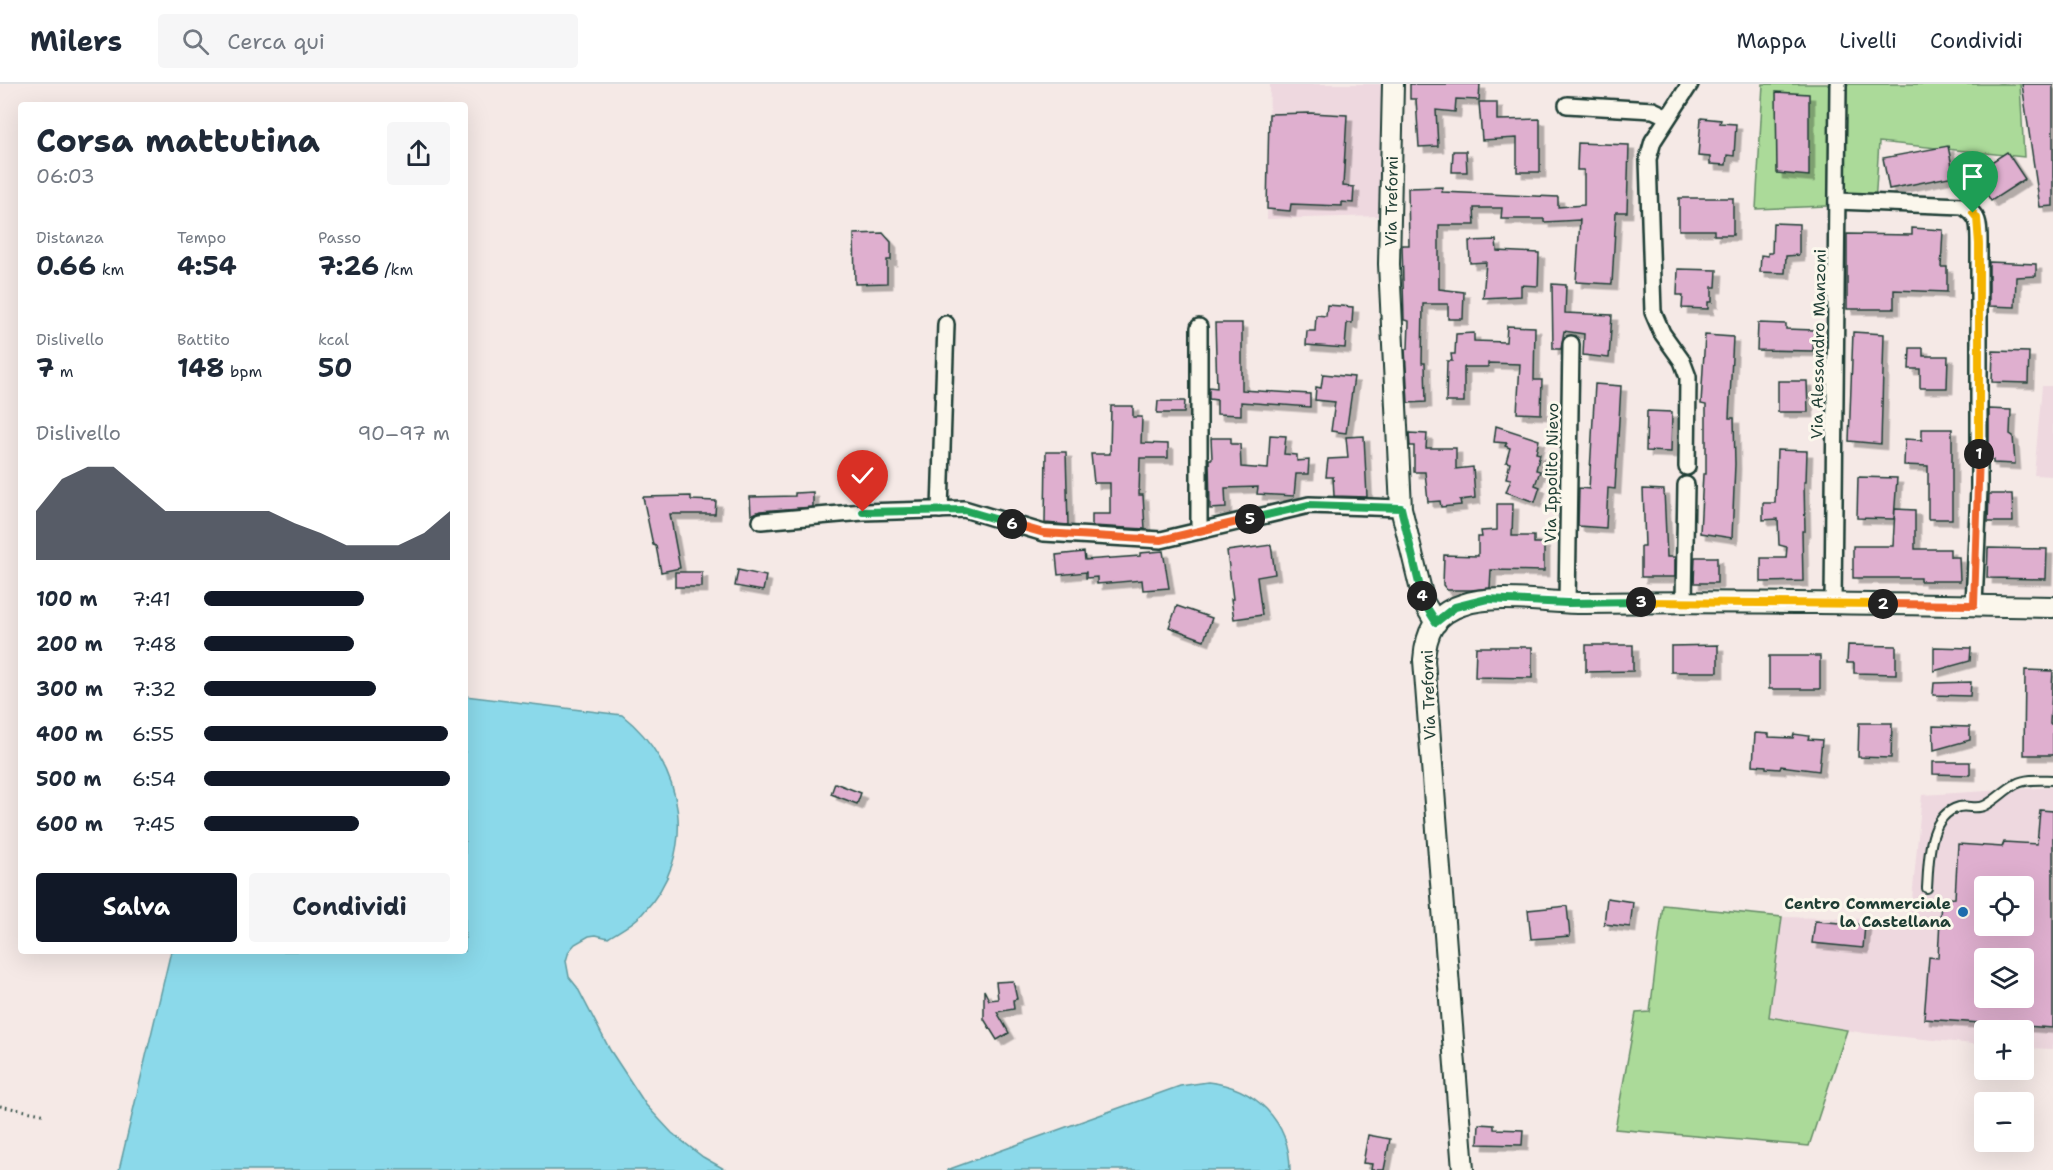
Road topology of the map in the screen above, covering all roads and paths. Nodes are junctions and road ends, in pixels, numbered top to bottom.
1 (1393, 84) edge
2 (1690, 84) edge
3 (1838, 84) edge
4 (1567, 105) dead end
5 (1668, 117) junction
6 (1837, 201) junction
7 (946, 324) dead end
8 (1199, 327) dead end
9 (1571, 344) dead end
10 (1687, 467) dead end
11 (1686, 485) dead end
12 (1401, 508) junction
13 (940, 510) junction
14 (760, 520) dead end
15 (1199, 531) junction
16 (1684, 602) junction
17 (1567, 603) junction
18 (1833, 604) junction
19 (1974, 605) junction
20 (2053, 607) edge
21 (1436, 622) junction
22 (2053, 780) edge
23 (1927, 888) dead end
24 (0, 1106) edge
25 (47, 1115) dead end
26 (1462, 1170) edge

1 - 12 street, Via Treforni
2 - 5 street
3 - 6 street, Via Alessandro Manzoni
4 - 5 street
5 - 10 street
6 - 18 street, Via Alessandro Manzoni
6 - 19 street
7 - 13 street
8 - 15 street
9 - 17 street, Via Ippolito Nievo
11 - 16 street
12 - 15 street
12 - 21 street, Via Treforni
13 - 14 street
13 - 15 street
16 - 17 street
16 - 18 street
17 - 21 street
18 - 19 street
19 - 20 street
21 - 26 street, Via Treforni
22 - 23 lane
24 - 25 path

